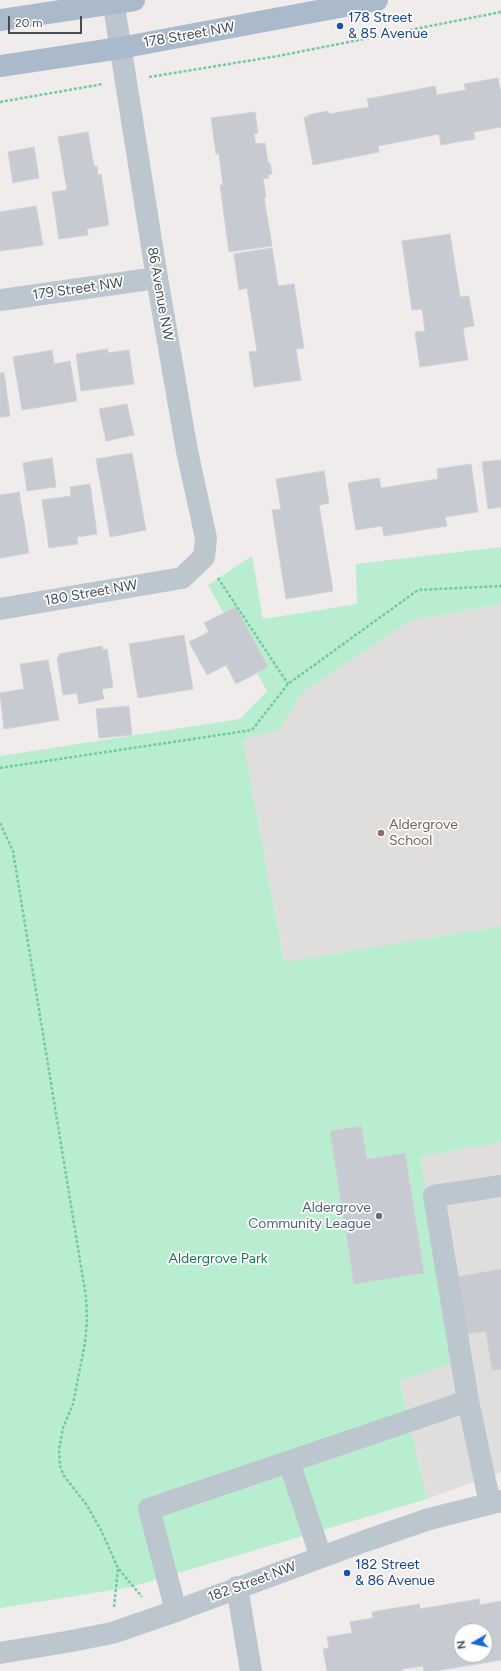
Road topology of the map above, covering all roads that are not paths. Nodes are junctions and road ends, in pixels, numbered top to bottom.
1 (377, 0) edge
2 (120, 1) edge
3 (0, 20) edge
4 (120, 48) junction
5 (0, 66) edge
6 (157, 278) junction
7 (0, 300) edge
8 (182, 578) joint
9 (0, 609) edge
10 (501, 1186) edge
11 (468, 1401) junction
12 (289, 1462) junction
13 (495, 1503) edge
14 (320, 1557) junction
15 (237, 1587) junction
16 (167, 1614) junction
17 (0, 1653) edge
18 (251, 1671) edge

1 - 4 main road, 178 Street NW
2 - 3 main road
2 - 4 street, 86 Avenue NW
4 - 5 main road, 178 Street NW
4 - 6 street, 86 Avenue NW
6 - 7 street, 179 Street NW
6 - 8 street, 86 Avenue NW
8 - 9 street, 180 Street NW
10 - 11 street
11 - 12 street
11 - 13 street
12 - 14 street
12 - 16 street
13 - 14 street, 182 Street NW
14 - 15 street, 182 Street NW
15 - 16 street, 182 Street NW
15 - 18 street
16 - 17 street, 182 Street NW

